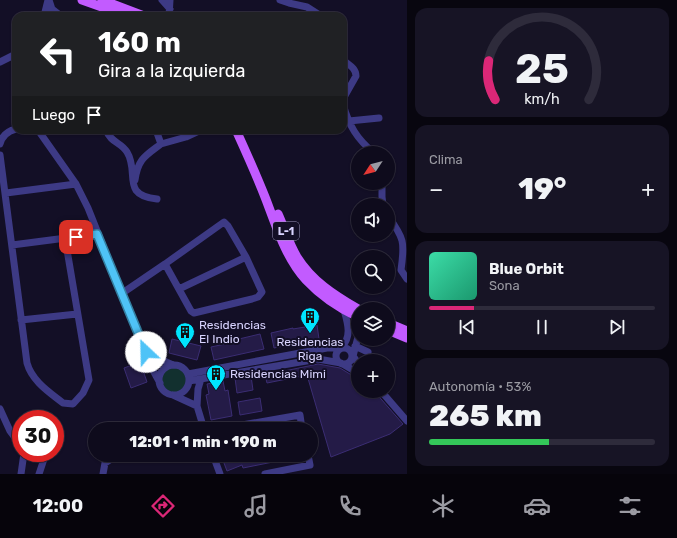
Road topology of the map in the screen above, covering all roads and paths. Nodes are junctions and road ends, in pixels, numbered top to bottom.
1 (49, 0) edge
2 (82, 0) edge
3 (102, 0) edge
4 (162, 0) edge
5 (170, 0) edge
6 (280, 0) edge
7 (52, 9) junction
8 (46, 12) edge
9 (49, 12) edge
10 (56, 12) edge
11 (116, 12) edge
12 (134, 12) edge
13 (168, 12) edge
14 (169, 12) edge
15 (315, 12) edge
16 (12, 56) edge
17 (0, 62) edge
18 (347, 63) edge
19 (347, 92) edge
20 (347, 115) edge
21 (379, 118) dead end
22 (349, 121) junction
23 (12, 130) edge
24 (41, 134) edge
25 (107, 134) edge
26 (157, 134) edge
27 (193, 134) edge
28 (238, 134) edge
29 (243, 134) edge
30 (0, 144) edge
31 (161, 144) junction
32 (366, 146) edge
33 (0, 154) edge
34 (76, 184) junction
35 (134, 186) junction
36 (6, 193) junction
37 (157, 199) dead end
38 (395, 226) edge
39 (97, 234) junction
40 (65, 238) junction
41 (12, 245) junction
42 (246, 257) junction
43 (165, 264) junction
44 (407, 279) edge
45 (179, 289) junction
46 (121, 294) junction
47 (351, 305) edge
48 (344, 310) junction
49 (77, 314) junction
50 (351, 314) edge
51 (21, 320) junction
52 (395, 326) edge
53 (407, 331) edge
54 (395, 333) edge
55 (407, 338) edge
56 (355, 346) joint
57 (327, 348) junction
58 (341, 348) junction
59 (146, 352) junction
60 (352, 354) edge
61 (353, 354) edge
62 (368, 354) edge
63 (327, 360) junction
64 (351, 360) edge
65 (341, 363) junction
66 (173, 366) junction
67 (351, 369) edge
68 (188, 378) junction
69 (201, 379) junction
70 (160, 384) junction
71 (169, 394) junction
72 (387, 398) edge
73 (197, 408) junction
74 (0, 409) edge
75 (407, 421) edge
76 (202, 422) edge
77 (260, 422) edge
78 (301, 422) edge
79 (12, 434) edge
80 (23, 462) edge
81 (43, 462) edge
82 (106, 462) edge
83 (216, 462) edge
84 (309, 462) edge
85 (21, 474) edge
86 (39, 474) edge
87 (103, 474) edge
88 (220, 474) edge
89 (265, 474) edge

1 - 7 street
1 - 8 street
2 - 11 main road
3 - 12 main road
4 - 13 street
5 - 14 street
6 - 15 street
7 - 9 street
7 - 10 street
16 - 17 street
18 - 19 street
20 - 22 street
21 - 22 street
22 - 32 street
23 - 30 street
24 - 34 street
25 - 35 street
26 - 31 street
27 - 31 street
28 - 48 main road, L-1
29 - 47 main road, L-1
31 - 35 street
33 - 36 street
34 - 36 street
34 - 39 street
35 - 37 street
36 - 41 street
38 - 44 street
39 - 40 street
39 - 46 street
40 - 41 street
40 - 49 street
41 - 51 street
42 - 43 street
42 - 45 street
42 - 45 street
43 - 45 street
43 - 46 street
46 - 59 street
48 - 50 main road, L-1
48 - 58 street
49 - 51 street
49 - 51 street
52 - 53 main road
54 - 55 main road
56 - 61 street
56 - 62 street
57 - 58 street
57 - 63 street
57 - 68 street
58 - 60 street
58 - 65 street
59 - 66 street
59 - 70 street
63 - 65 street
63 - 69 street
64 - 65 street
65 - 67 street
66 - 68 street
66 - 70 street
68 - 69 street
68 - 71 street
69 - 73 street
70 - 71 street
71 - 73 street
72 - 75 street
73 - 76 street
74 - 79 street
77 - 78 street
80 - 85 street
81 - 86 street
82 - 87 street
83 - 88 street
84 - 89 street

